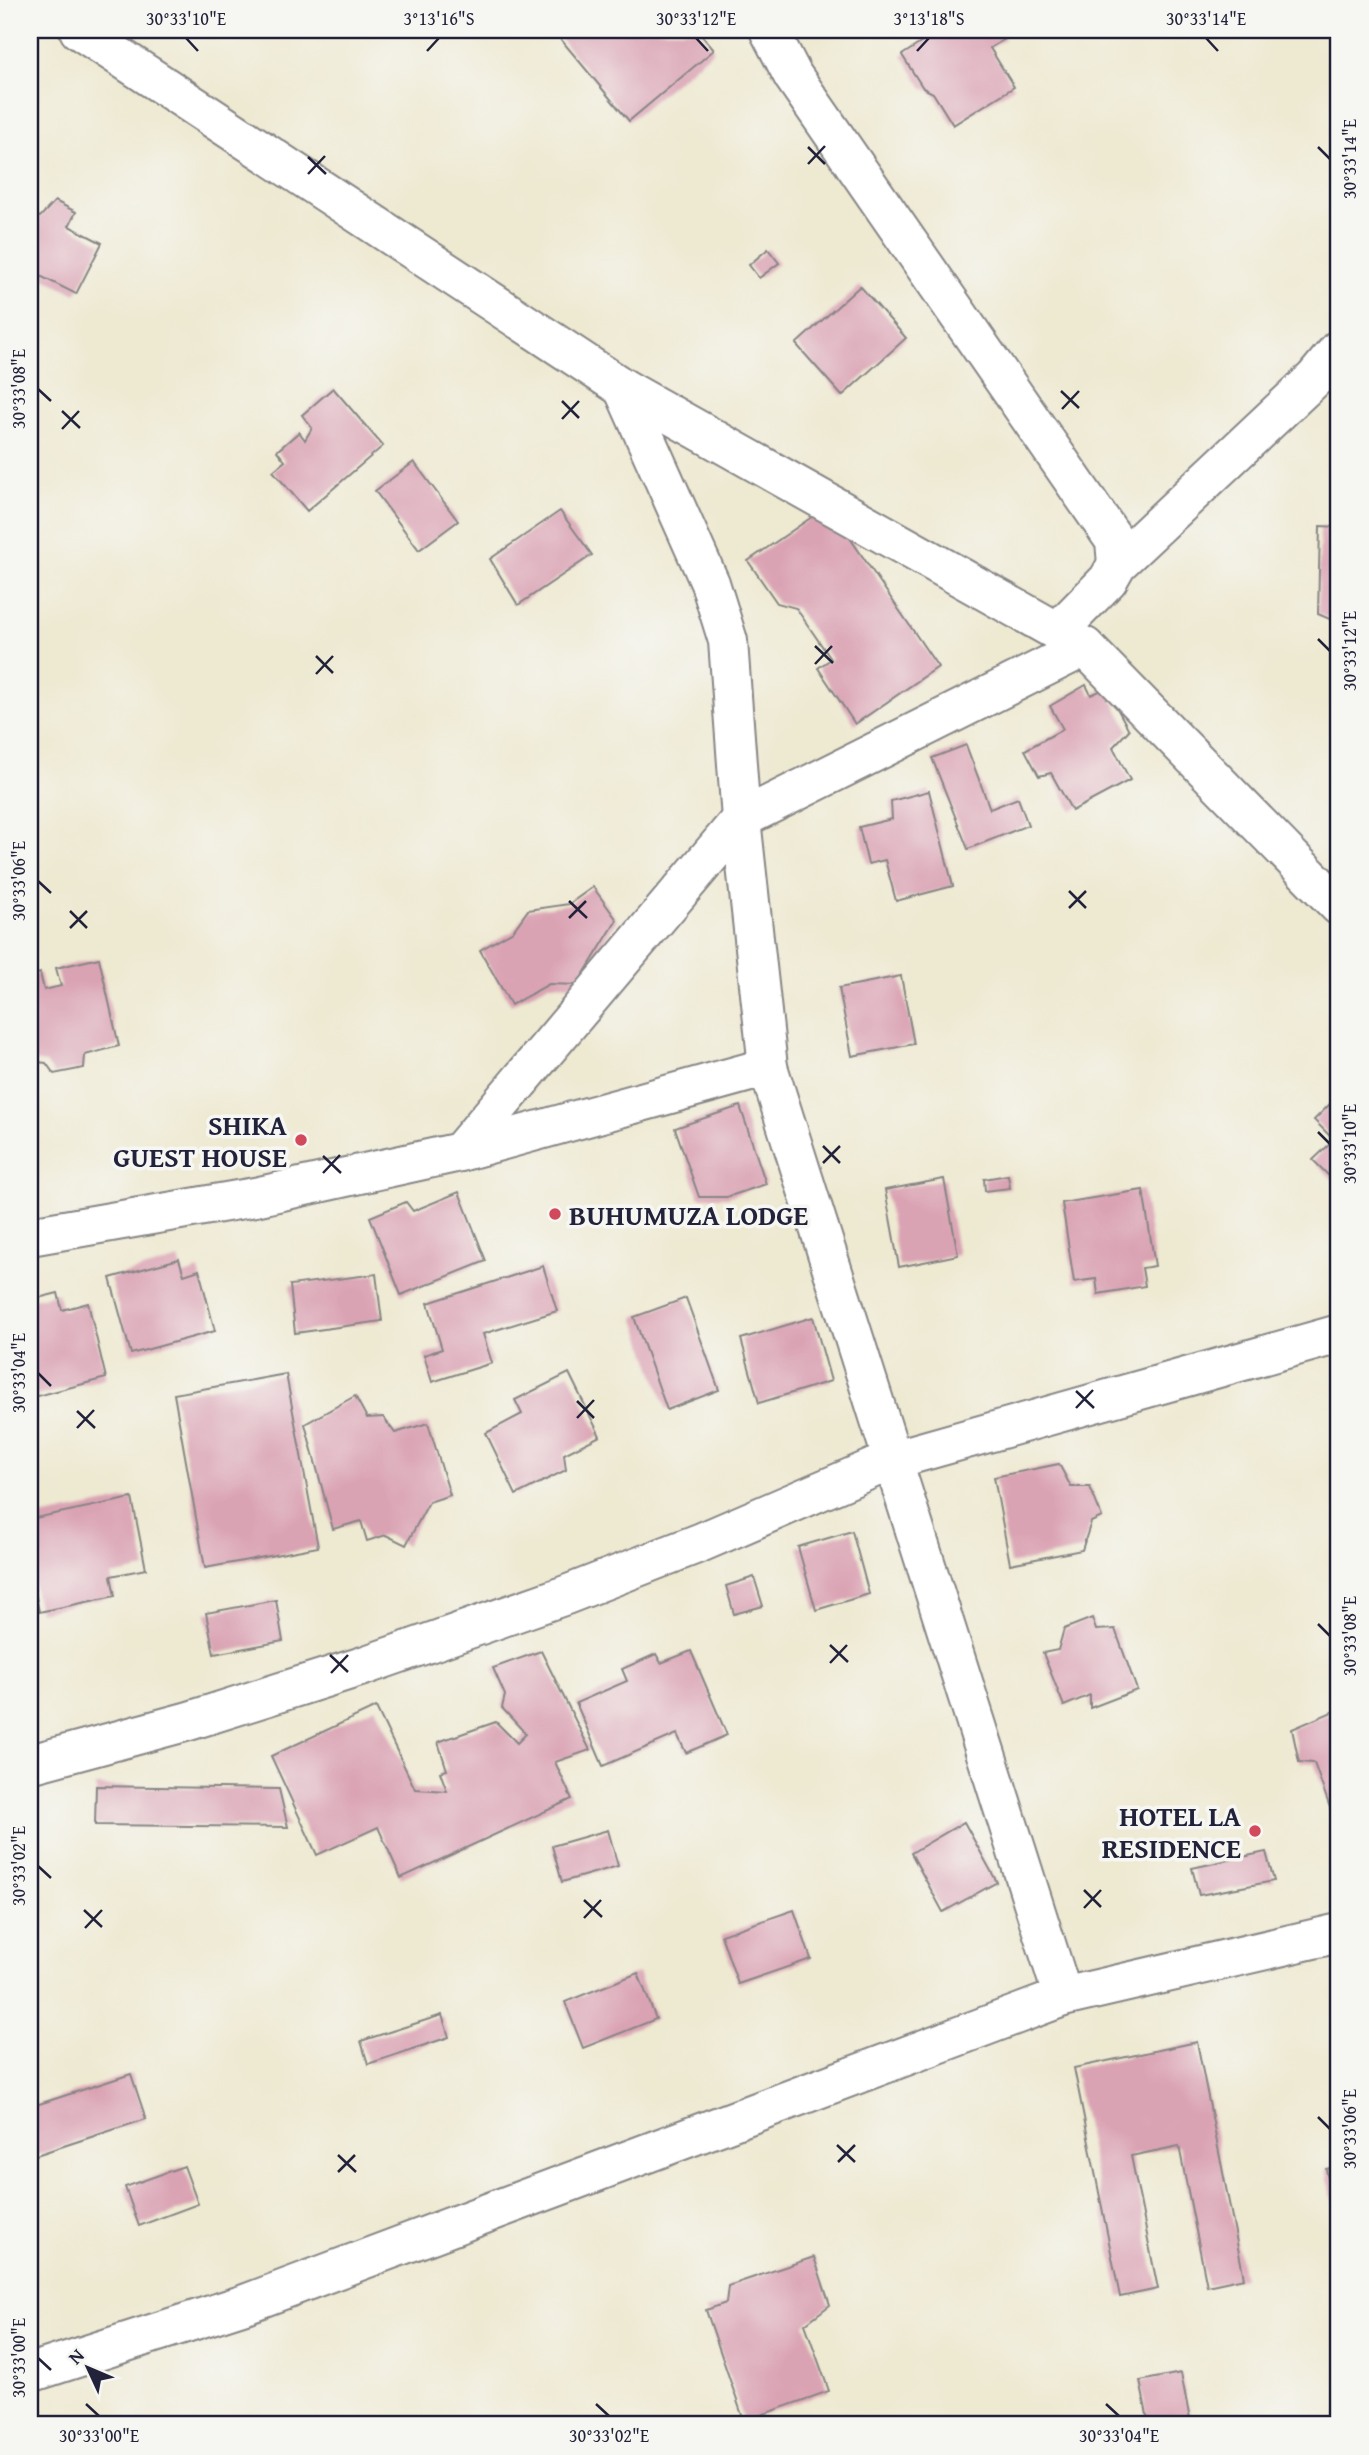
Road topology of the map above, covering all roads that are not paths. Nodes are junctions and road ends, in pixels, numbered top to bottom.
1 (79, 30) edge
2 (769, 30) edge
3 (1337, 356) edge
4 (622, 388) junction
5 (1117, 564) junction
6 (1071, 639) junction
7 (741, 818) junction
8 (1339, 906) edge
9 (768, 1067) junction
10 (460, 1153) junction
11 (30, 1236) edge
12 (1339, 1334) edge
13 (892, 1460) junction
14 (30, 1763) edge
15 (1339, 1933) edge
16 (1063, 1997) junction
17 (30, 2373) edge

1 - 4 street
2 - 5 street
3 - 5 street
4 - 6 street
4 - 7 street
5 - 6 street
6 - 7 street
6 - 8 street
7 - 9 street
7 - 10 street
9 - 10 street
9 - 13 street
10 - 11 street
12 - 13 street
13 - 14 street
13 - 16 street
15 - 16 street
16 - 17 street

